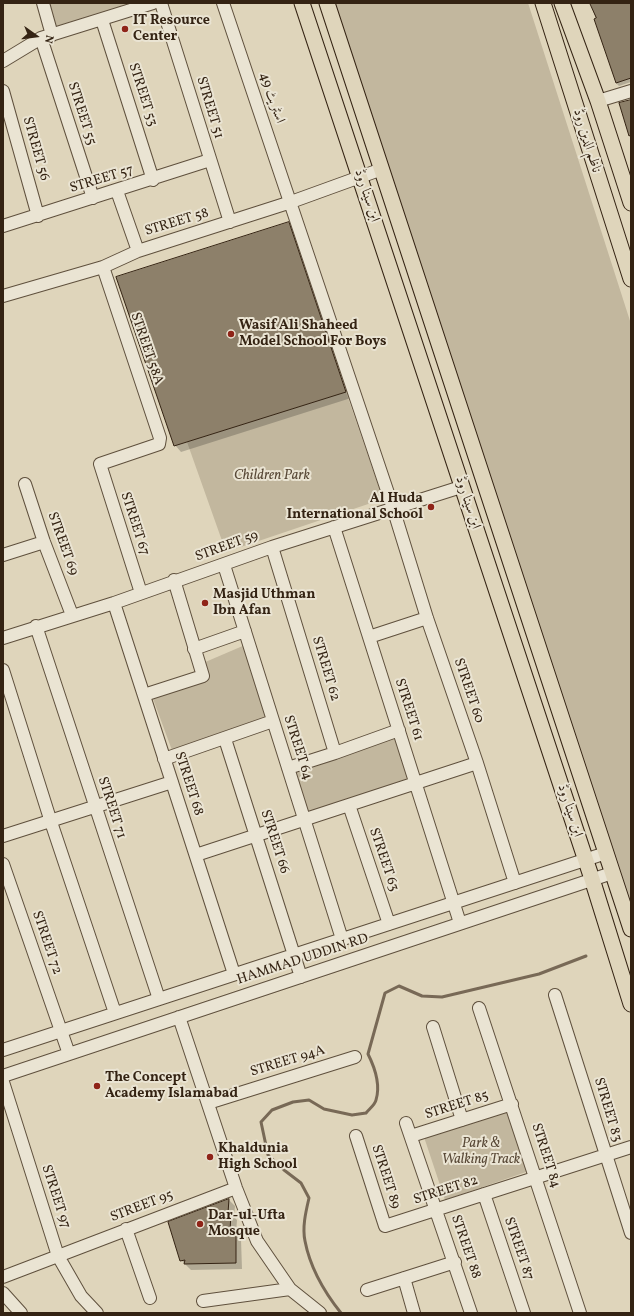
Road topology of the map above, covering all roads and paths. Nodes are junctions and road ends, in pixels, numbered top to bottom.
1 (43, 3) edge
2 (153, 3) edge
3 (161, 3) edge
4 (223, 3) edge
5 (302, 3) edge
6 (327, 3) edge
7 (543, 3) edge
8 (562, 3) edge
9 (566, 19) junction
10 (102, 20) junction
11 (550, 25) junction
12 (46, 37) junction
13 (3, 61) edge
14 (3, 91) edge
15 (631, 91) edge
16 (598, 101) junction
17 (210, 160) junction
18 (382, 169) junction
19 (621, 172) junction
20 (360, 177) junction
21 (153, 180) junction
22 (599, 181) junction
23 (117, 191) junction
24 (93, 198) junction
25 (291, 202) junction
26 (631, 203) edge
27 (38, 216) junction
28 (230, 222) junction
29 (3, 226) edge
30 (138, 251) junction
31 (103, 267) junction
32 (631, 279) edge
33 (3, 296) edge
34 (100, 464) joint
35 (24, 484) dead end
36 (461, 487) junction
37 (393, 508) junction
38 (334, 527) junction
39 (44, 542) junction
40 (272, 547) junction
41 (3, 555) edge
42 (224, 565) junction
43 (174, 580) junction
44 (141, 593) junction
45 (114, 603) junction
46 (72, 614) junction
47 (428, 618) junction
48 (36, 626) junction
49 (245, 631) junction
50 (369, 637) junction
51 (3, 638) edge
52 (194, 649) junction
53 (3, 670) edge
54 (144, 695) junction
55 (273, 721) junction
56 (399, 730) junction
57 (225, 739) junction
58 (335, 753) junction
59 (164, 759) junction
60 (478, 763) junction
61 (288, 768) junction
62 (172, 782) junction
63 (416, 783) junction
64 (349, 805) junction
65 (95, 808) junction
66 (304, 820) junction
67 (51, 822) junction
68 (3, 836) edge
69 (257, 836) junction
70 (606, 853) junction
71 (196, 856) junction
72 (585, 860) junction
73 (3, 864) edge
74 (612, 872) junction
75 (592, 879) junction
76 (514, 883) junction
77 (454, 903) junction
78 (460, 923) junction
79 (389, 924) junction
80 (631, 929) edge
81 (342, 939) junction
82 (294, 955) junction
83 (234, 974) junction
84 (300, 976) junction
85 (555, 995) dead end
86 (159, 999) junction
87 (631, 1004) edge
88 (479, 1008) dead end
89 (115, 1013) junction
90 (179, 1017) junction
91 (433, 1027) dead end
92 (61, 1031) junction
93 (3, 1050) edge
94 (69, 1054) junction
95 (355, 1057) dead end
96 (3, 1076) edge
97 (3, 1082) edge
98 (208, 1103) junction
99 (512, 1104) junction
100 (462, 1120) junction
101 (406, 1123) dead end
102 (356, 1136) dead end
103 (411, 1136) junction
104 (631, 1147) edge
105 (605, 1155) junction
106 (536, 1178) junction
107 (236, 1188) junction
108 (484, 1194) junction
109 (437, 1210) junction
110 (385, 1226) joint
111 (126, 1229) junction
112 (631, 1234) edge
113 (58, 1256) junction
114 (455, 1262) junction
115 (3, 1277) edge
116 (404, 1278) junction
117 (290, 1289) junction
118 (367, 1290) dead end
119 (3, 1294) edge
120 (150, 1298) dead end
121 (204, 1301) dead end
122 (21, 1313) edge
123 (97, 1313) edge
124 (320, 1313) edge
125 (414, 1313) edge
126 (471, 1313) edge
127 (524, 1313) edge
128 (580, 1313) edge

1 - 12 street, STREET 55
2 - 10 street
3 - 17 street, STREET 51
4 - 25 street, اسٹریٹ 49
5 - 20 main road, ابن سینا روڈ
6 - 18 main road, ابن سینا روڈ
7 - 11 main road, ناظم الدین روڈ
8 - 9 main road, ناظم الدین روڈ
9 - 11 main road
9 - 16 main road, ناظم الدین روڈ
10 - 12 street
10 - 21 street, STREET 53
11 - 22 main road, ناظم الدین روڈ
12 - 13 street
12 - 24 street, STREET 55
14 - 27 street, STREET 56
15 - 16 street
16 - 19 main road, ناظم الدین روڈ
17 - 21 street, STREET 57
17 - 28 street, STREET 51
18 - 20 street, STREET 58
18 - 70 main road, ابن سینا روڈ
19 - 22 main road
19 - 26 main road, ناظم الدین روڈ
20 - 25 street, STREET 58
20 - 36 main road, ابن سینا روڈ
21 - 23 street, STREET 57
22 - 32 main road, ناظم الدین روڈ
23 - 24 street, STREET 57
23 - 30 street
24 - 27 street, STREET 57
25 - 28 street, STREET 58
25 - 37 street, اسٹریٹ 49
27 - 29 street, STREET 57
28 - 30 street, STREET 58
30 - 31 street, STREET 58
31 - 33 street, STREET 58
31 - 34 street, STREET 58A
34 - 44 street, STREET 67
35 - 39 street, STREET 69
36 - 37 street, STREET 59
36 - 72 main road, ابن سینا روڈ
37 - 38 street, STREET 59
37 - 47 street, STREET 60
38 - 40 street, STREET 59
38 - 50 street, STREET 61
39 - 41 street
39 - 46 street, STREET 69
40 - 42 street, STREET 59
40 - 58 street, STREET 62
42 - 43 street, STREET 59
42 - 49 street, STREET 64
43 - 44 street, STREET 59
43 - 52 street
44 - 45 street, STREET 59
45 - 46 street, STREET 59
45 - 54 street, STREET 68
46 - 48 street, STREET 59
47 - 50 street
47 - 60 street, STREET 60
48 - 51 street, STREET 59
48 - 65 street, STREET 71
49 - 52 street
49 - 55 street, STREET 64
50 - 56 street, STREET 61
52 - 54 street
53 - 67 street
54 - 59 street, STREET 68
55 - 57 street
55 - 61 street, STREET 64
56 - 58 street
56 - 63 street, STREET 61
57 - 59 street
57 - 69 street, STREET 66
58 - 61 street
59 - 62 street, STREET 68
60 - 63 street
60 - 76 street, STREET 60
61 - 66 street, STREET 64
62 - 65 street
62 - 71 street, STREET 68
63 - 64 street
63 - 77 street, STREET 61
64 - 66 street
64 - 79 street, STREET 63
65 - 67 street
65 - 86 street, STREET 71
66 - 69 street
66 - 81 street, STREET 64
67 - 68 street
67 - 89 street
69 - 71 street
69 - 82 street, STREET 66
70 - 72 street, HAMMAD UDDIN RD
70 - 74 main road, ابن سینا روڈ
71 - 83 street, STREET 68
72 - 75 main road, ابن سینا روڈ
72 - 76 street, HAMMAD UDDIN RD
73 - 92 street, STREET 72
74 - 75 street, HAMMAD UDDIN RD
74 - 80 main road, ابن سینا روڈ
75 - 78 street, HAMMAD UDDIN RD
75 - 87 main road, ابن سینا روڈ
76 - 77 street, HAMMAD UDDIN RD
77 - 78 street, STREET 61
77 - 79 street, HAMMAD UDDIN RD
78 - 84 street, HAMMAD UDDIN RD
79 - 81 street, HAMMAD UDDIN RD
81 - 82 street, HAMMAD UDDIN RD
82 - 83 street, HAMMAD UDDIN RD
82 - 84 street, STREET 66
83 - 86 street, HAMMAD UDDIN RD
84 - 90 street, HAMMAD UDDIN RD
85 - 105 street, STREET 83
86 - 89 street, HAMMAD UDDIN RD
88 - 99 street, STREET 84
89 - 92 street, HAMMAD UDDIN RD
90 - 94 street, HAMMAD UDDIN RD
90 - 98 street
91 - 100 street
92 - 93 street, HAMMAD UDDIN RD
92 - 94 street, STREET 72
94 - 96 street, HAMMAD UDDIN RD
95 - 98 street, STREET 94A
97 - 113 street, STREET 97
98 - 107 street
99 - 100 street, STREET 85
99 - 106 street, STREET 84
100 - 103 street, STREET 85
101 - 103 street, STREET 88
102 - 110 street, STREET 89
103 - 109 street, STREET 88
104 - 105 street, STREET 82
105 - 106 street, STREET 82
105 - 112 street, STREET 83
106 - 108 street, STREET 82
106 - 128 street, STREET 84
107 - 111 street, STREET 95
107 - 117 street
108 - 109 street, STREET 82
108 - 127 street, STREET 87
109 - 110 street, STREET 82
109 - 114 street, STREET 88
111 - 113 street, STREET 95
111 - 120 street
113 - 115 street, STREET 95
113 - 123 street, STREET 97
114 - 116 street
114 - 126 street, STREET 88
116 - 118 street
116 - 125 street
117 - 121 street
117 - 124 street
119 - 122 street

